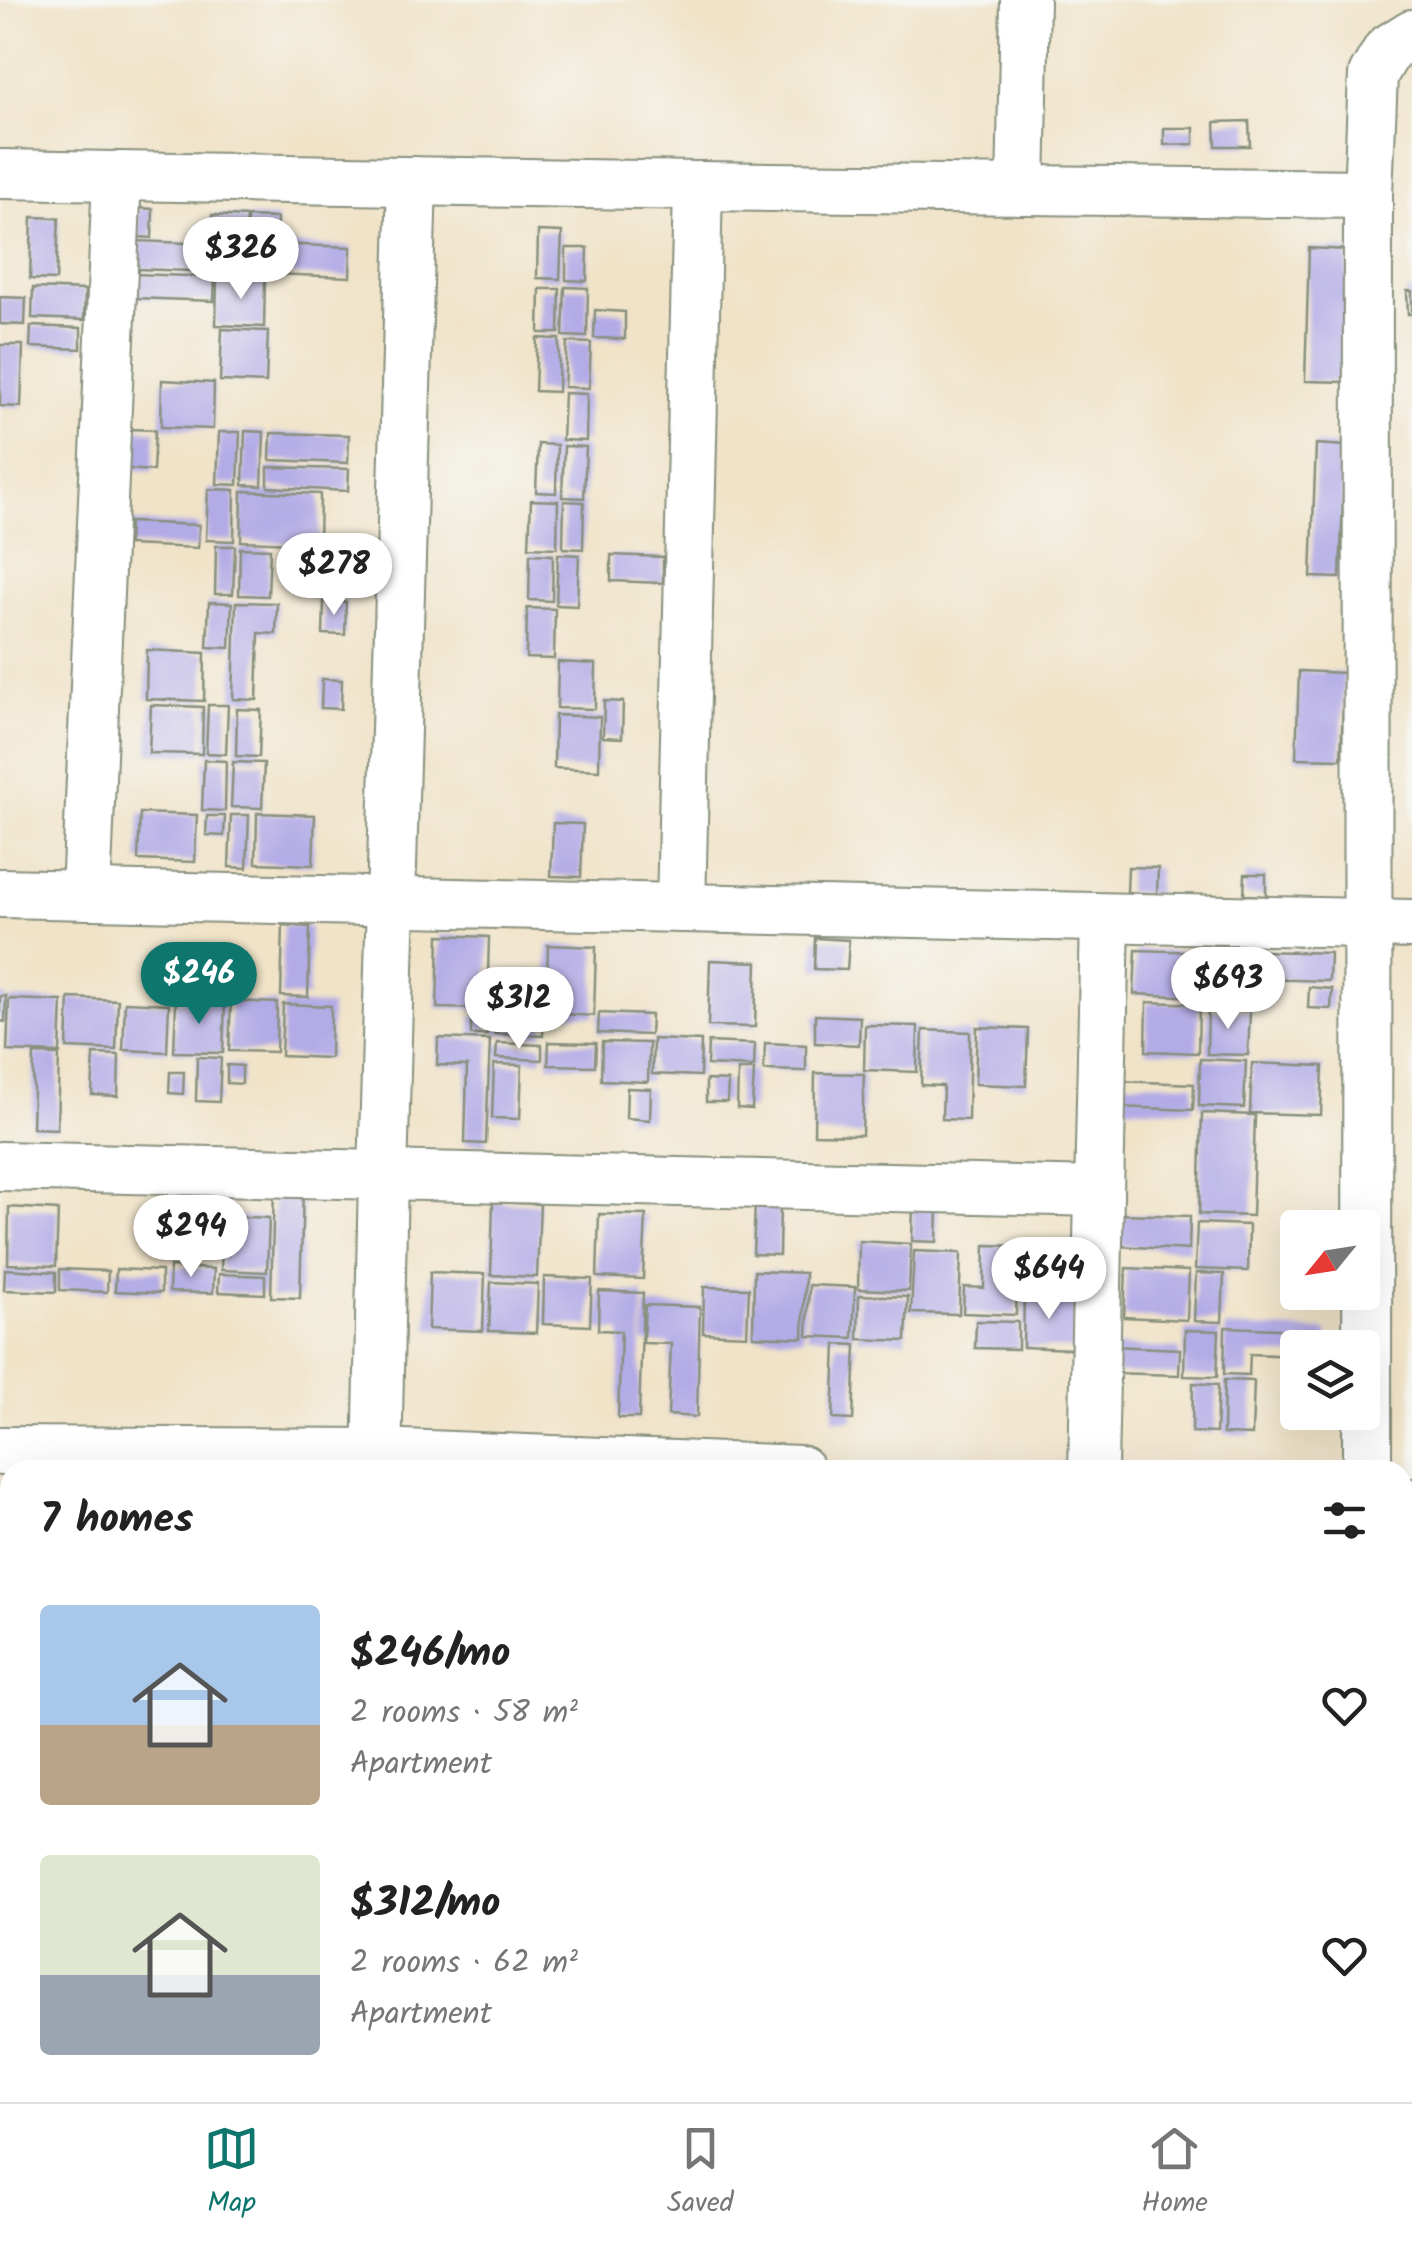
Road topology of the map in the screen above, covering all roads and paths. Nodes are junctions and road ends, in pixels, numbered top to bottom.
1 (1025, 0) edge
2 (1412, 34) edge
3 (0, 174) edge
4 (117, 176) junction
5 (412, 181) junction
6 (698, 186) junction
7 (1021, 190) junction
8 (1368, 194) junction
9 (0, 893) edge
10 (86, 895) junction
11 (391, 902) junction
12 (681, 908) junction
13 (1106, 918) junction
14 (1390, 924) edge
15 (0, 1166) edge
16 (383, 1175) junction
17 (1100, 1192) junction
18 (0, 1451) edge
19 (309, 1460) edge
20 (378, 1460) edge
21 (1093, 1460) edge
22 (1367, 1460) edge
23 (0, 1726) edge
24 (0, 1755) edge

1 - 7 street
2 - 8 street
3 - 4 street
4 - 5 street
4 - 10 street
5 - 6 street
5 - 11 street
6 - 7 street
6 - 12 street
7 - 8 street
8 - 14 street
9 - 10 street
10 - 11 street
11 - 12 street
11 - 16 street
12 - 13 street
13 - 14 street
13 - 17 street
14 - 22 street
15 - 16 street
16 - 17 street
16 - 20 street
17 - 21 street
18 - 19 street
23 - 24 street

